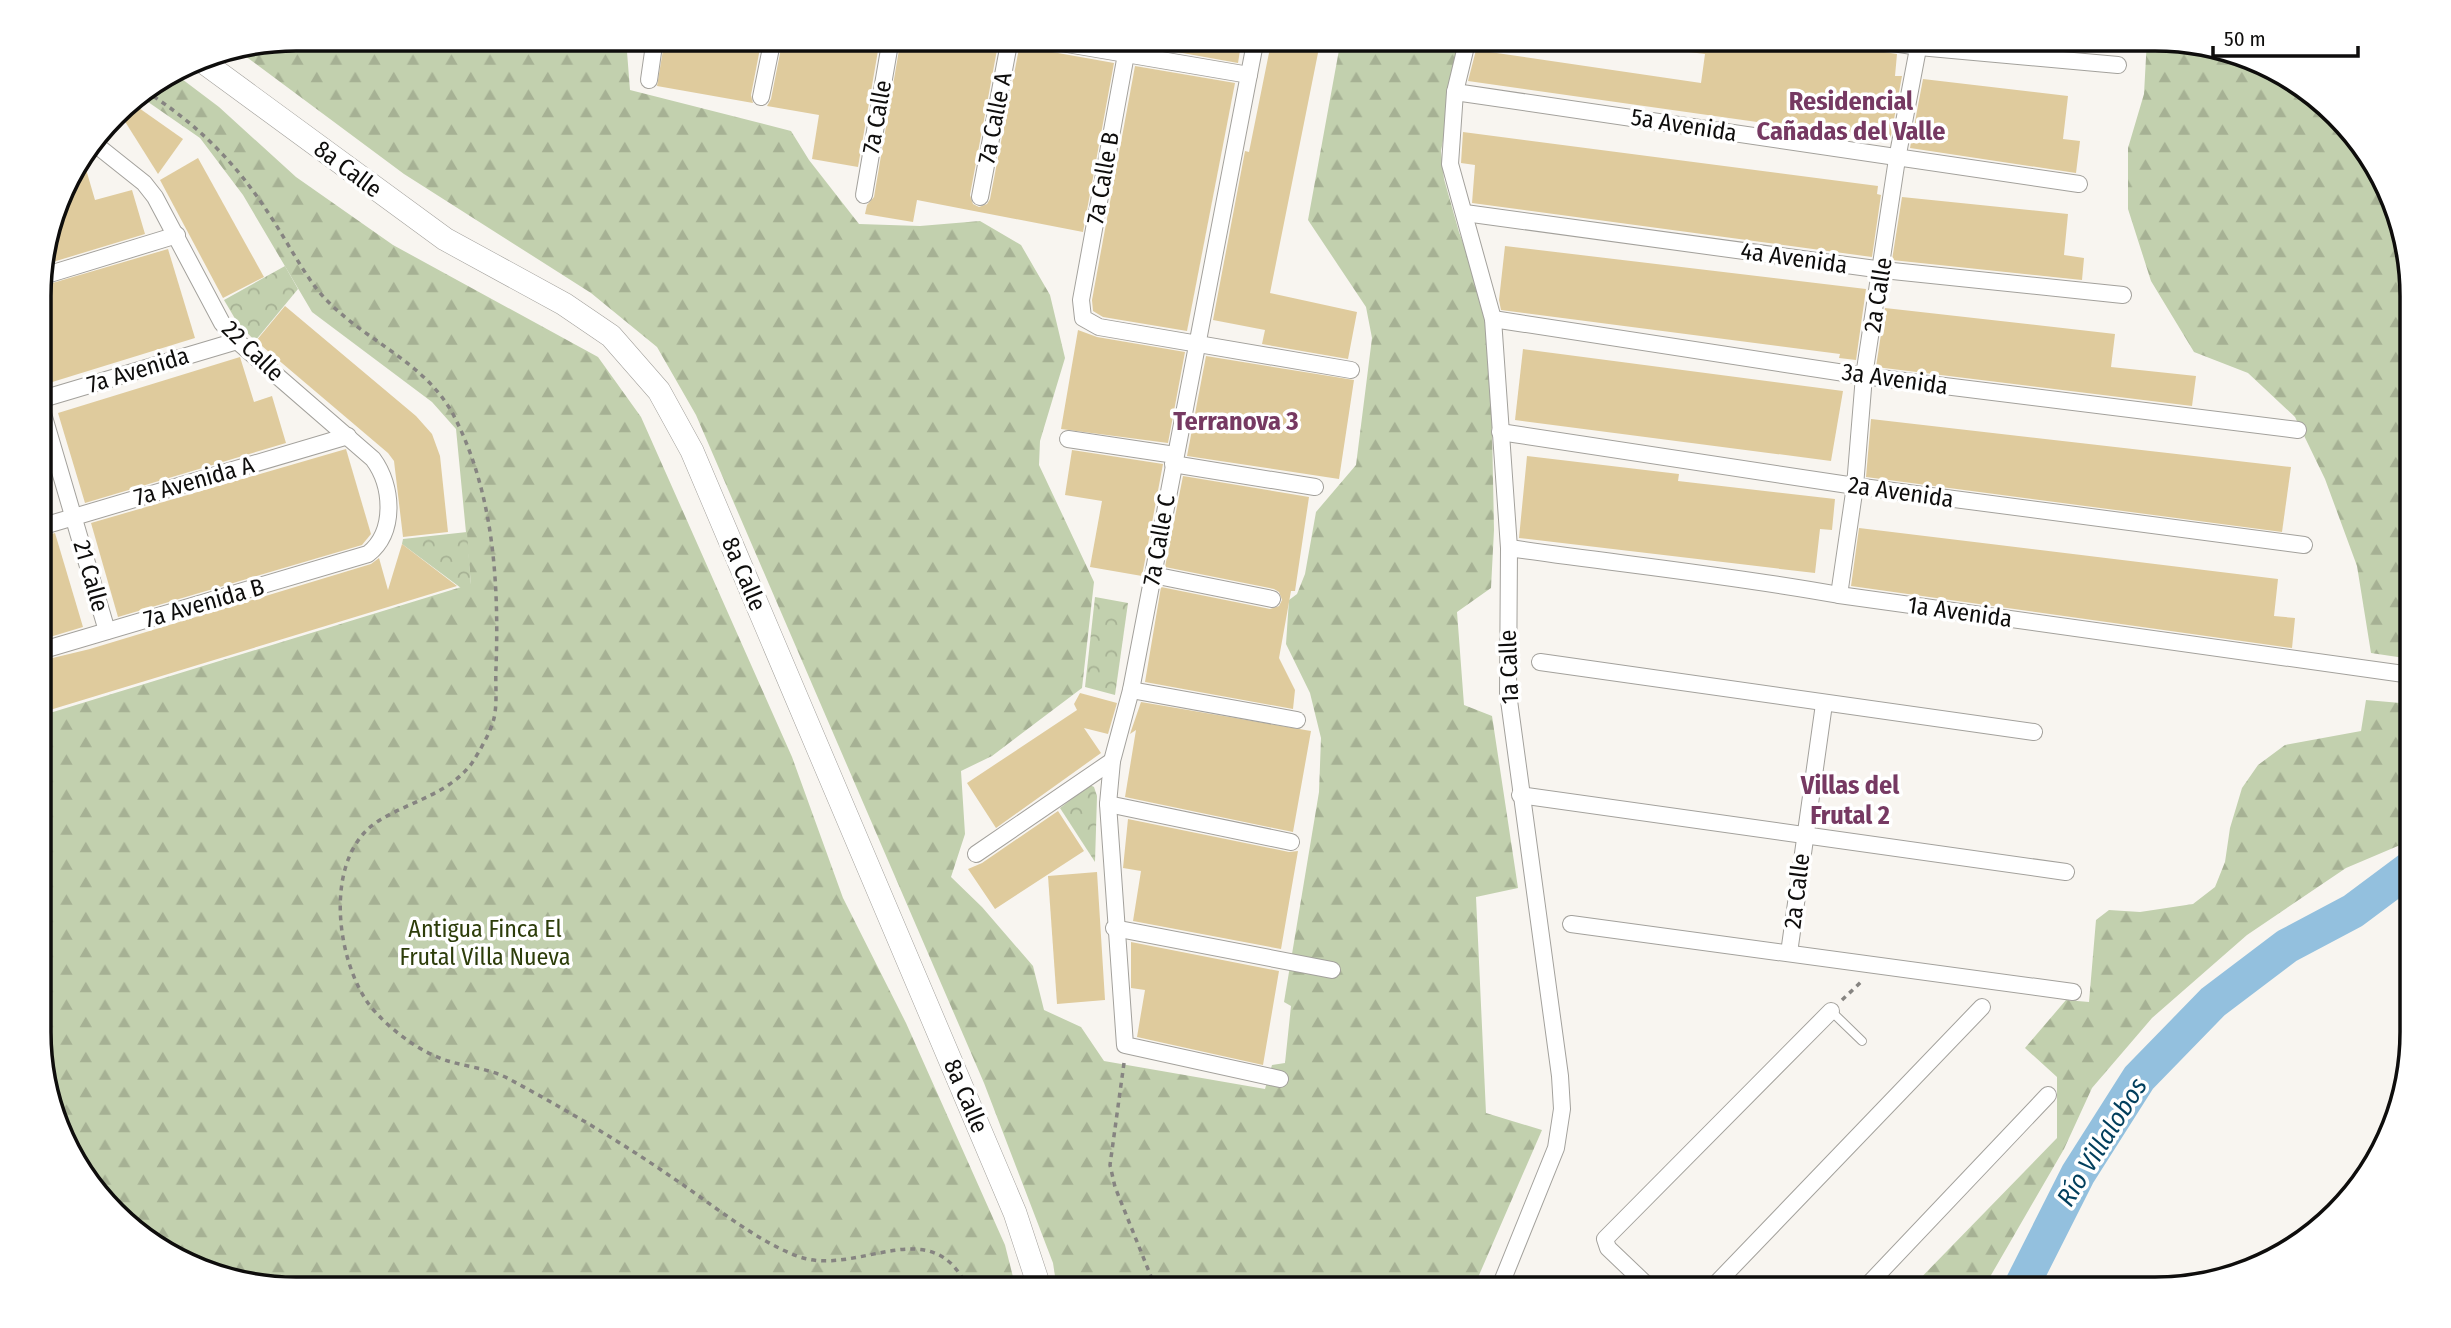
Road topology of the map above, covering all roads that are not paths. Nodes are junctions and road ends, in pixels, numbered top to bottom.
1 (653, 51) edge
2 (770, 51) edge
3 (889, 51) edge
4 (1008, 51) edge
5 (1126, 51) edge
6 (1148, 51) edge
7 (1254, 51) edge
8 (1465, 51) edge
9 (1918, 51) edge
10 (1991, 51) edge
11 (2118, 65) dead end
12 (210, 66) edge
13 (1249, 75) junction
14 (649, 80) dead end
15 (1455, 92) junction
16 (761, 97) dead end
17 (100, 148) edge
18 (1898, 159) junction
19 (2079, 184) dead end
20 (864, 195) dead end
21 (980, 197) dead end
22 (1465, 213) junction
23 (177, 235) junction
24 (1883, 270) junction
25 (52, 273) edge
26 (2123, 295) dead end
27 (1493, 319) junction
28 (237, 341) junction
29 (1195, 343) junction
30 (1351, 370) dead end
31 (1864, 376) junction
32 (51, 396) edge
33 (2298, 430) dead end
34 (1500, 432) junction
35 (348, 436) junction
36 (1068, 439) dead end
37 (51, 441) edge
38 (1174, 459) junction
39 (1315, 486) dead end
40 (1854, 486) junction
41 (73, 517) junction
42 (51, 524) edge
43 (2304, 545) dead end
44 (1509, 548) junction
45 (368, 554) joint
46 (1153, 575) junction
47 (1839, 595) junction
48 (1272, 599) dead end
49 (107, 631) junction
50 (51, 648) edge
51 (1540, 662) dead end
52 (2400, 673) edge
53 (1131, 690) junction
54 (1824, 704) junction
55 (1297, 720) dead end
56 (2034, 732) dead end
57 (1112, 761) junction
58 (1520, 795) junction
59 (1108, 804) junction
60 (1804, 833) junction
61 (1291, 842) dead end
62 (976, 854) dead end
63 (2066, 872) dead end
64 (1571, 924) dead end
65 (1114, 928) junction
66 (1789, 953) junction
67 (1332, 970) dead end
68 (2073, 992) dead end
69 (1982, 1007) dead end
70 (1831, 1011) joint
71 (1862, 1041) dead end
72 (1280, 1079) dead end
73 (2048, 1095) dead end
74 (1037, 1277) edge
75 (1504, 1277) edge
76 (1638, 1277) edge
77 (1723, 1277) edge
78 (1875, 1277) edge

1 - 14 street
2 - 16 street
3 - 20 street, 7a Calle
4 - 21 street, 7a Calle A
5 - 29 street, 7a Calle B
6 - 13 street
7 - 13 street, 7a Calle C
8 - 15 street, 1a Calle
9 - 18 street, 2a Calle
10 - 11 street
12 - 74 main road, 8a Calle
13 - 29 street, 7a Calle C
15 - 18 street, 5a Avenida
15 - 22 street, 1a Calle
17 - 23 street, 22 Calle
18 - 19 street, 5a Avenida
18 - 24 street, 2a Calle
22 - 24 street, 4a Avenida
22 - 27 street, 1a Calle
23 - 25 street
23 - 28 street, 22 Calle
24 - 26 street, 4a Avenida
24 - 31 street, 2a Calle
27 - 31 street, 3a Avenida
27 - 34 street, 1a Calle
28 - 32 street, 7a Avenida
28 - 35 street, 22 Calle
29 - 30 street
29 - 38 street, 7a Calle C
31 - 33 street, 3a Avenida
31 - 40 street, 2a Calle
34 - 40 street, 2a Avenida
34 - 44 street, 1a Calle
35 - 41 street, 7a Avenida A
35 - 45 street, 22 Calle
36 - 38 street
37 - 41 street, 21 Calle
38 - 39 street
38 - 46 street, 7a Calle C
40 - 43 street, 2a Avenida
40 - 47 street, 2a Calle
41 - 42 street, 7a Avenida A
41 - 49 street, 21 Calle
44 - 47 street, 1a Avenida
44 - 58 street, 1a Calle
45 - 49 street, 7a Avenida B
46 - 48 street
46 - 53 street, 7a Calle C
47 - 52 street, 1a Avenida
49 - 50 street, 7a Avenida B
51 - 54 street
53 - 55 street
53 - 57 street, 7a Calle C
54 - 56 street
54 - 60 street, 2a Calle
57 - 59 street, 7a Calle C
57 - 62 street
58 - 60 street
58 - 75 street, 1a Calle
59 - 61 street
59 - 65 street, 7a Calle C
60 - 63 street
60 - 66 street, 2a Calle
64 - 66 street
65 - 67 street
65 - 72 street, 7a Calle C
66 - 68 street
69 - 77 street
70 - 71 lane
70 - 76 street
73 - 78 street

